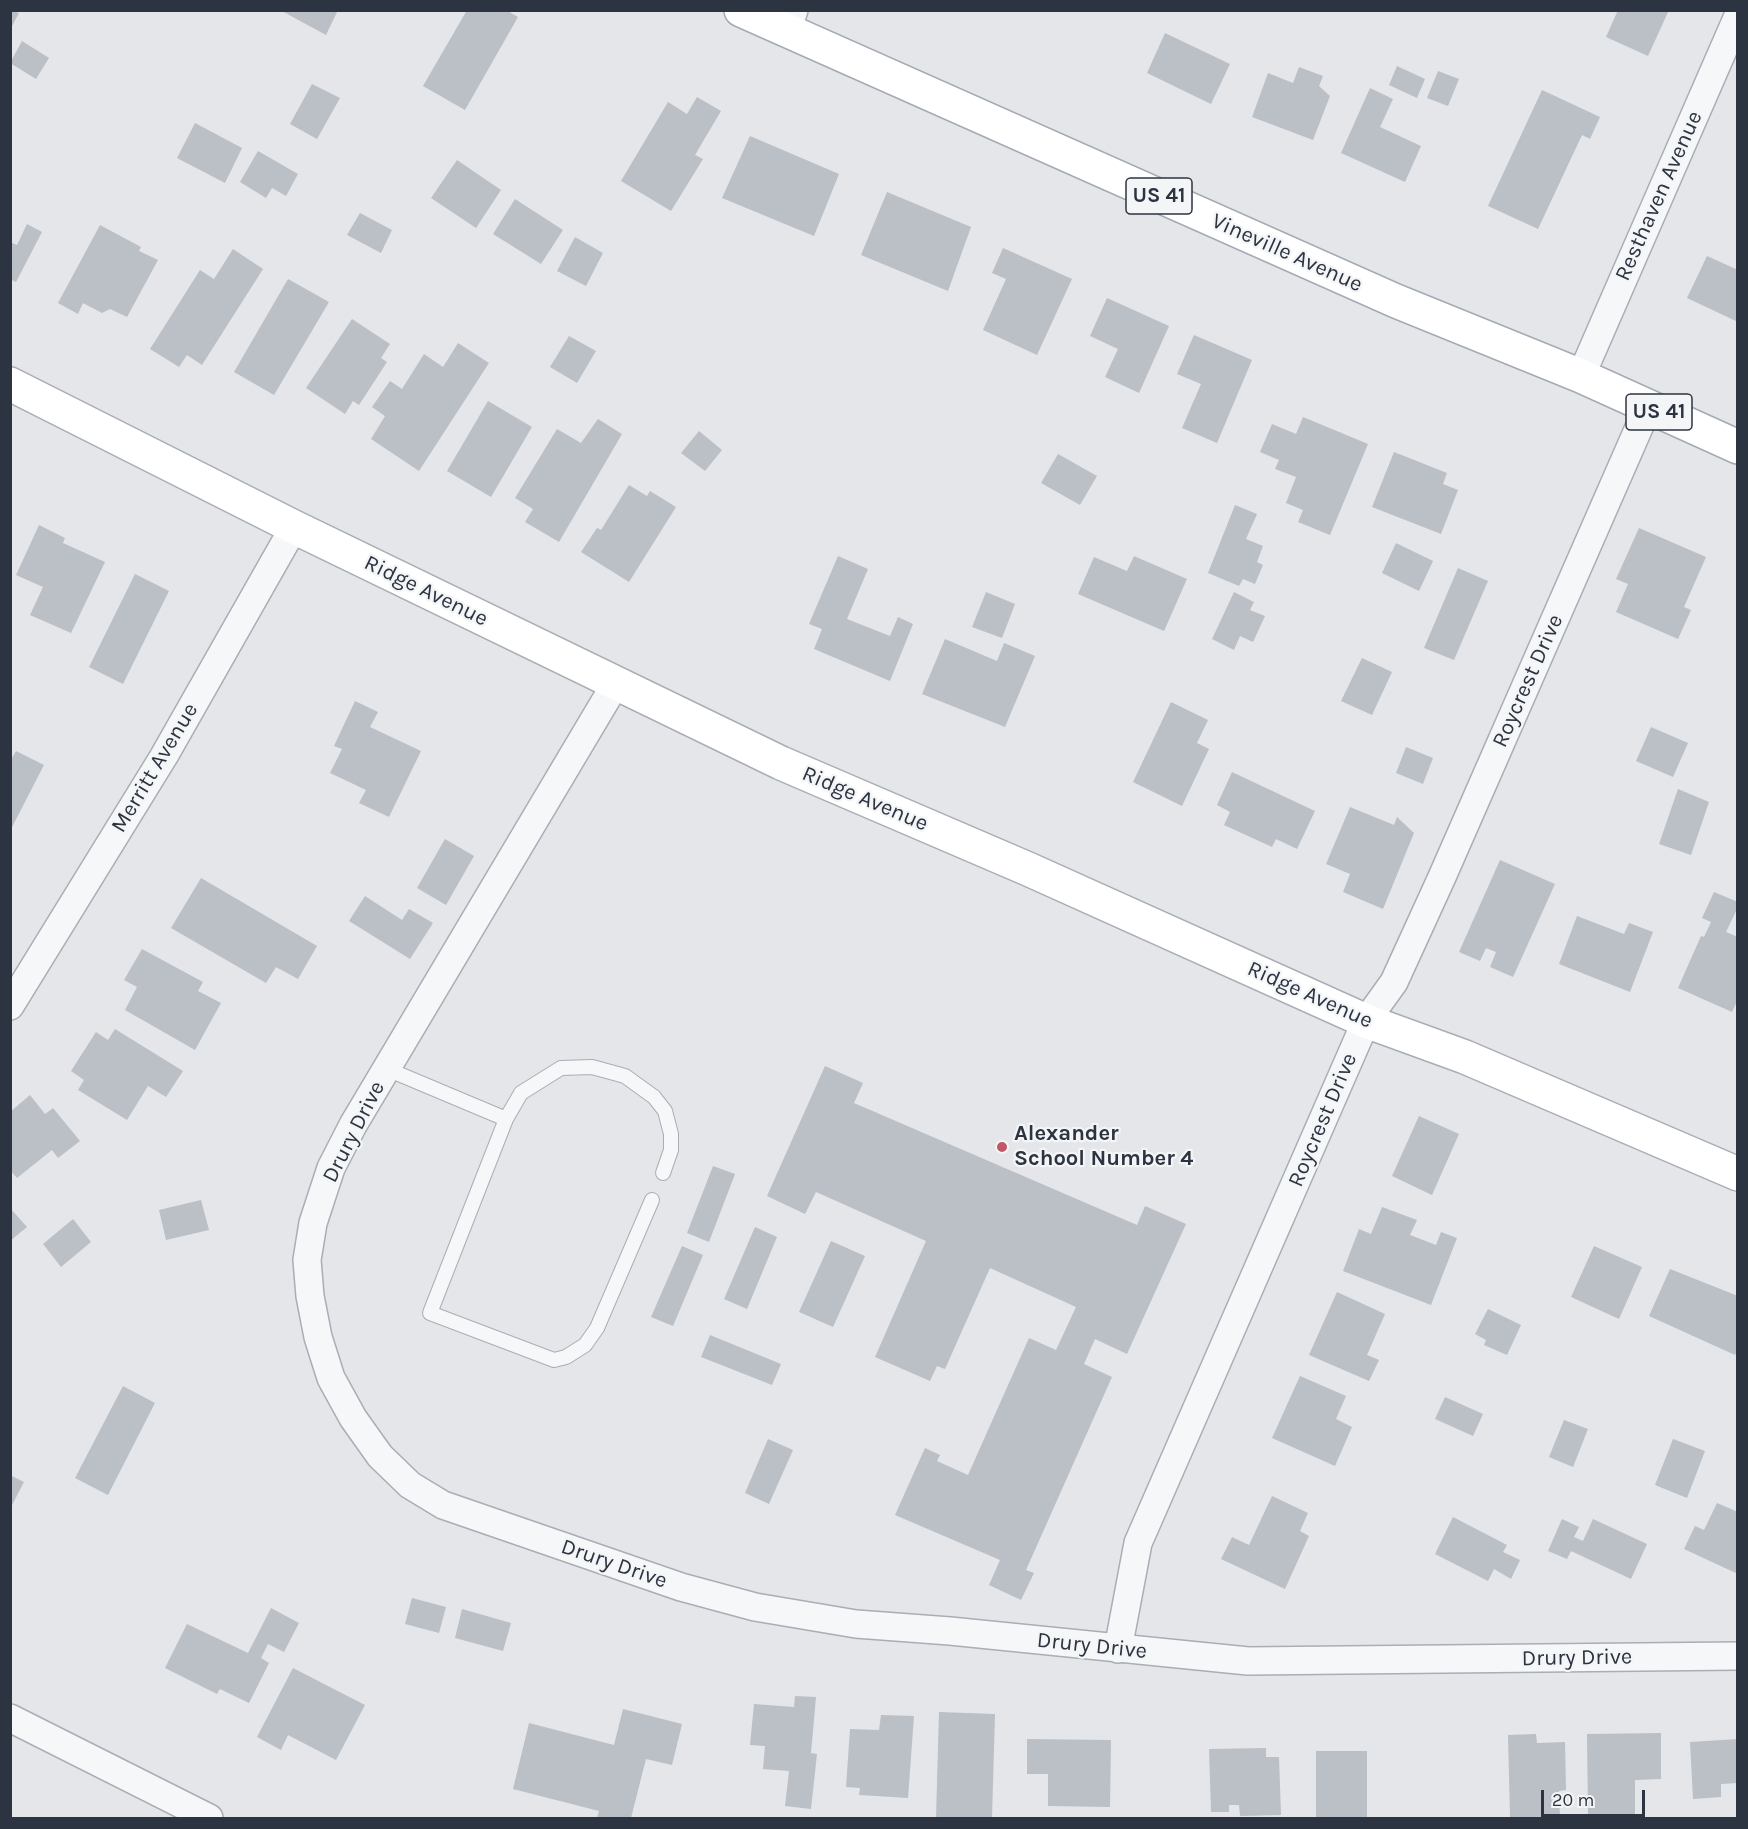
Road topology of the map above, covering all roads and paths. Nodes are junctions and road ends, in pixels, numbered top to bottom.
1 (741, 10) edge
2 (1737, 16) edge
3 (791, 21) edge
4 (1581, 376) junction
5 (10, 384) edge
6 (1648, 407) junction
7 (1737, 447) edge
8 (294, 527) junction
9 (616, 683) junction
10 (10, 1006) edge
11 (1366, 1021) junction
12 (387, 1069) junction
13 (506, 1119) junction
14 (663, 1173) dead end
15 (1737, 1174) edge
16 (652, 1200) dead end
17 (1118, 1649) junction
18 (1737, 1656) edge
19 (10, 1718) edge
20 (209, 1818) edge

1 - 3 street, Vineville Avenue / US 41
2 - 4 street, Resthaven Avenue
3 - 4 street, Vineville Avenue / US 41
4 - 6 street, Vineville Avenue / US 41
5 - 8 street, Ridge Avenue
6 - 7 street, Vineville Avenue / US 41
6 - 11 street, Roycrest Drive
8 - 9 street, Ridge Avenue
8 - 10 street, Merritt Avenue
9 - 11 street, Ridge Avenue
9 - 12 street, Drury Drive
11 - 15 street, Ridge Avenue
11 - 17 street, Roycrest Drive
12 - 13 lane
12 - 17 street, Drury Drive
13 - 14 lane
13 - 16 lane
17 - 18 street, Drury Drive
19 - 20 street

